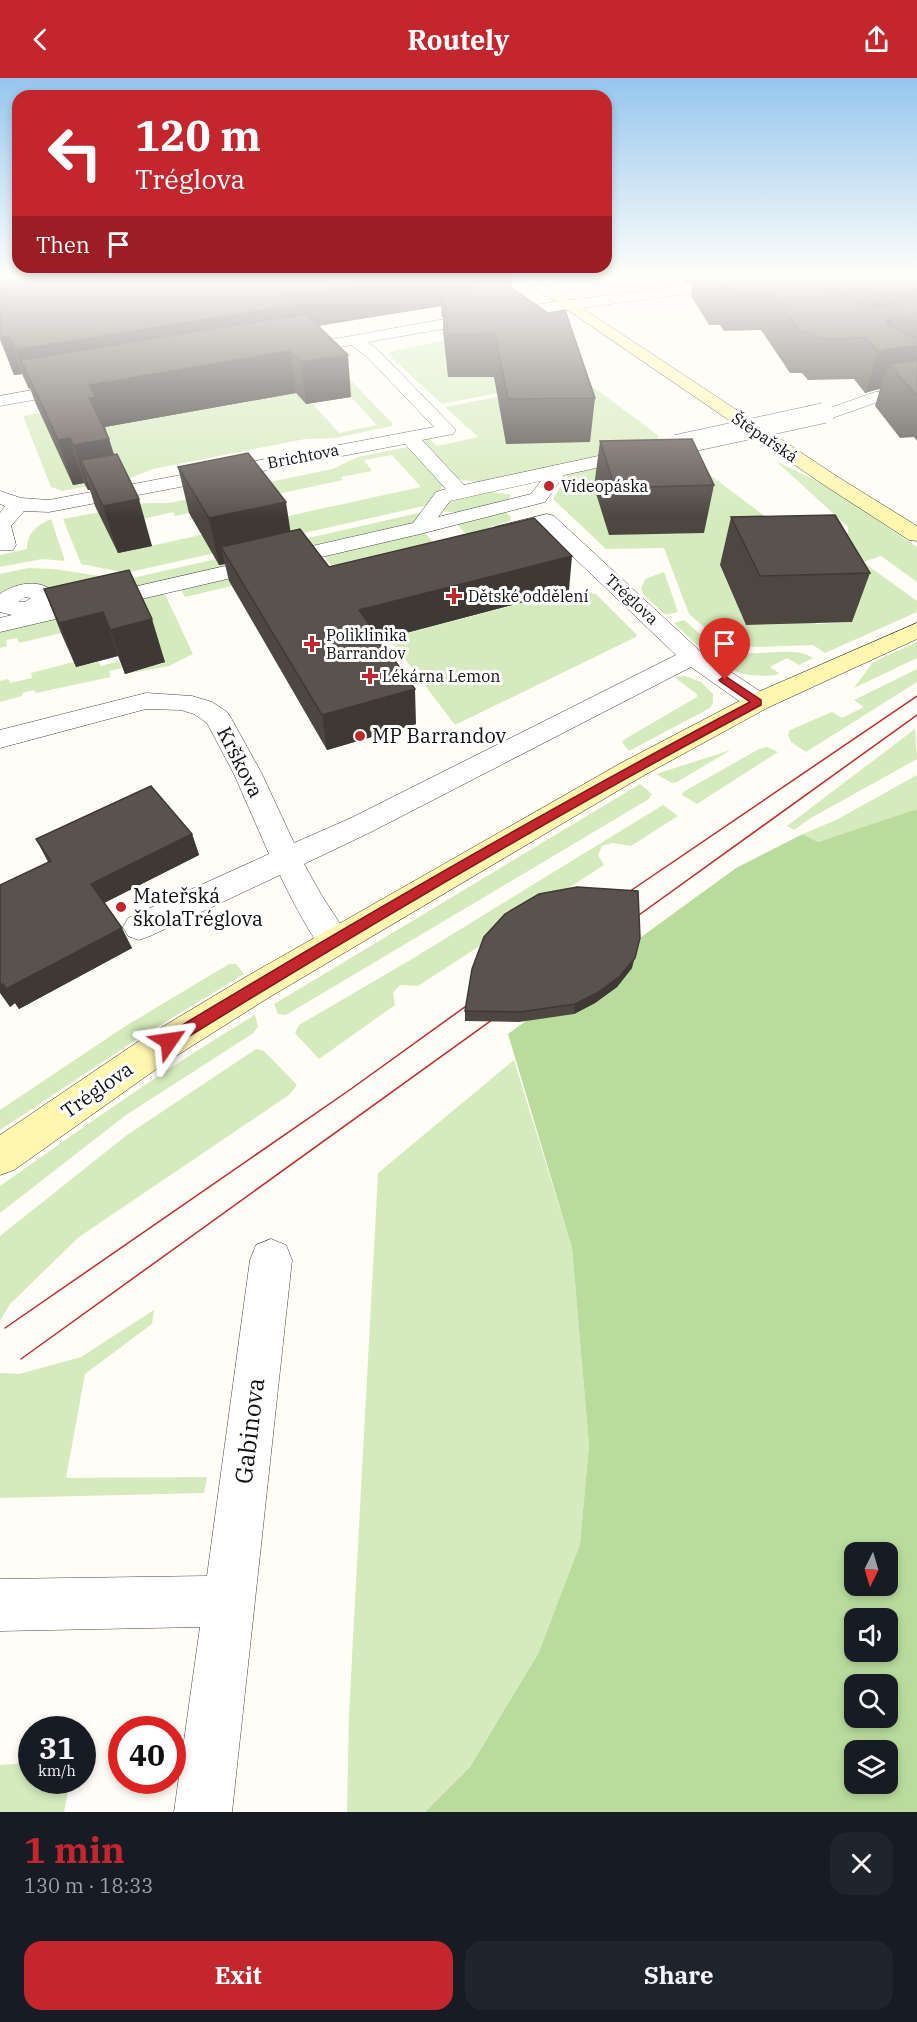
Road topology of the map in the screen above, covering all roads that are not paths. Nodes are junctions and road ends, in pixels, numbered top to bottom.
1 (376, 357) edge
2 (645, 357) edge
3 (96, 384) edge
4 (915, 394) edge
5 (0, 401) edge
6 (408, 436) junction
7 (557, 472) junction
8 (487, 487) junction
9 (460, 493) junction
10 (538, 498) junction
11 (9, 500) edge
12 (435, 506) junction
13 (420, 528) junction
14 (502, 531) edge
15 (917, 535) edge
16 (5, 545) dead end
17 (2, 611) edge
18 (917, 630) edge
19 (692, 657) junction
20 (758, 702) junction
21 (0, 740) edge
22 (286, 858) junction
23 (139, 927) dead end
24 (336, 942) junction
25 (0, 1157) edge
26 (271, 1260) dead end
27 (230, 1601) junction
28 (0, 1605) edge
29 (203, 1812) edge

1 - 6 street, Brichtova
2 - 15 street, Štěpařská
3 - 5 street
4 - 7 street, bridge
6 - 9 street
6 - 11 street, Brichtova
7 - 8 street
7 - 10 street
8 - 9 street
8 - 10 street
9 - 12 street
10 - 13 street
11 - 16 street
12 - 13 street
12 - 17 street
13 - 17 street
14 - 19 street, Tréglova
18 - 20 street, Tréglova
19 - 20 street, Tréglova
19 - 22 street
20 - 24 street, Tréglova
21 - 22 street, Krškova
22 - 23 street
22 - 24 street, Krškova
24 - 25 street, Tréglova
26 - 27 street, Gabinova
27 - 28 street
27 - 29 street, Gabinova

